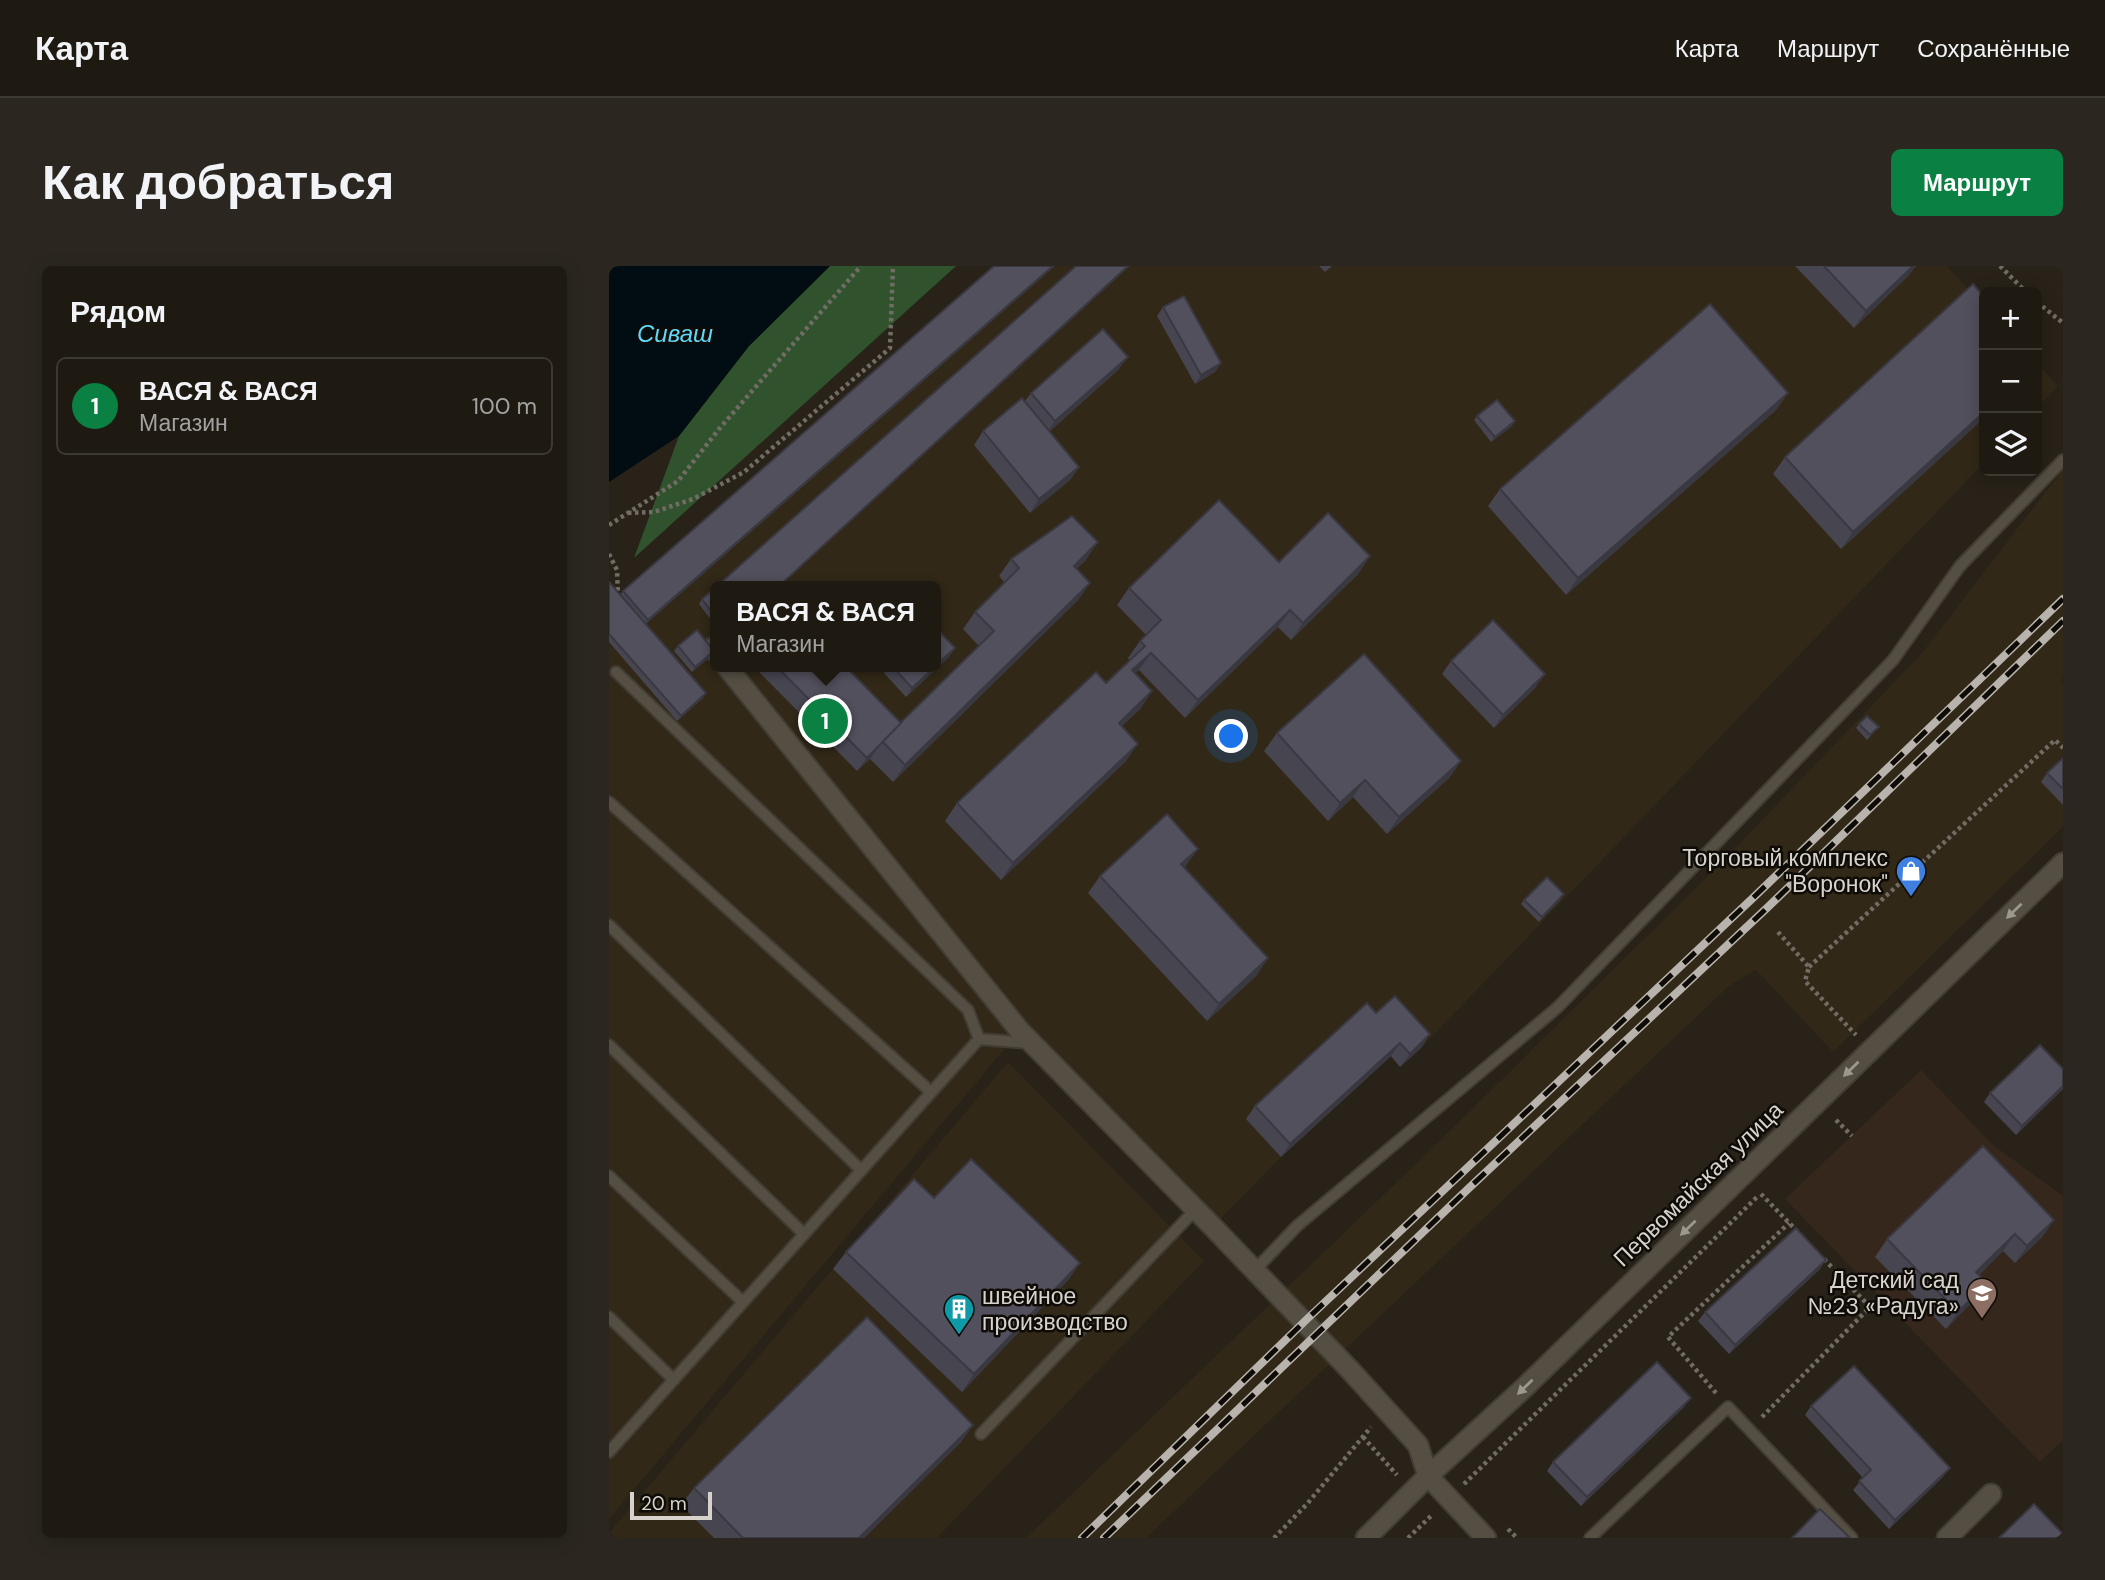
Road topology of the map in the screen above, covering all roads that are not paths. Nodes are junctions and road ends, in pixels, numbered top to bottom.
1 (2063, 460) edge
2 (616, 672) dead end
3 (731, 672) edge
4 (609, 802) edge
5 (2063, 863) edge
6 (609, 925) edge
7 (979, 1039) junction
8 (1032, 1043) junction
9 (609, 1045) edge
10 (931, 1092) junction
11 (861, 1170) junction
12 (609, 1176) edge
13 (1196, 1209) junction
14 (804, 1234) junction
15 (1255, 1270) junction
16 (743, 1302) junction
17 (609, 1317) edge
18 (674, 1380) junction
19 (609, 1433) edge
20 (981, 1434) dead end
21 (618, 1441) junction
22 (609, 1452) edge
23 (1428, 1476) junction
24 (1991, 1494) dead end
25 (1366, 1538) edge
26 (1486, 1538) edge
27 (1590, 1538) edge
28 (1851, 1538) edge
29 (1947, 1538) edge

1 - 15 lane
2 - 7 lane
3 - 8 street
4 - 10 lane
5 -> 23 street, Первомайская улица
6 - 11 lane
7 - 8 lane
7 - 10 lane
8 - 13 street
9 - 14 lane
10 - 11 lane
11 - 14 lane
12 - 16 lane
13 - 15 street
13 - 20 lane
14 - 16 lane
15 - 23 street
16 - 18 lane
17 - 18 lane
18 - 21 lane
19 - 21 lane
21 - 22 lane
23 - 25 street, Первомайская улица
23 - 26 street
24 - 29 street
27 - 28 lane

